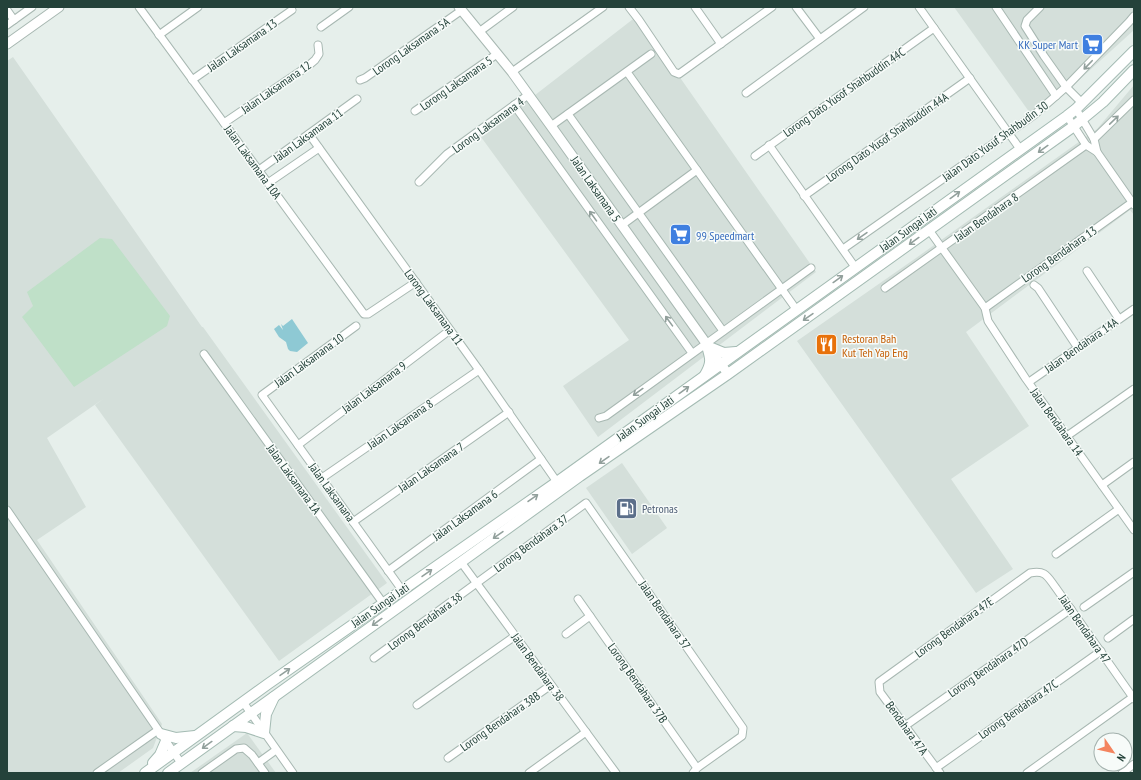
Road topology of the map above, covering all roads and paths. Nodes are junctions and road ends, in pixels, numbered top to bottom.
1 (32, 7) edge
2 (58, 7) edge
3 (139, 7) edge
4 (198, 7) edge
5 (349, 7) edge
6 (513, 7) edge
7 (603, 7) edge
8 (629, 7) edge
9 (695, 7) edge
10 (772, 7) edge
11 (796, 7) edge
12 (864, 7) edge
13 (919, 7) edge
14 (996, 7) edge
15 (1040, 7) edge
16 (460, 9) edge
17 (7, 10) edge
18 (292, 10) dead end
19 (763, 10) edge
20 (1134, 16) edge
21 (14, 20) junction
22 (7, 25) edge
23 (321, 27) dead end
24 (934, 28) junction
25 (479, 32) junction
26 (159, 34) junction
27 (820, 39) junction
28 (7, 44) edge
29 (721, 44) junction
30 (318, 45) dead end
31 (1134, 51) edge
32 (497, 54) junction
33 (651, 54) dead end
34 (1134, 70) edge
35 (512, 72) junction
36 (626, 72) junction
37 (970, 78) junction
38 (192, 80) junction
39 (360, 80) dead end
40 (1066, 87) junction
41 (746, 92) dead end
42 (528, 95) junction
43 (1056, 96) junction
44 (356, 99) dead end
45 (1134, 100) edge
46 (514, 105) junction
47 (1079, 106) junction
48 (415, 111) dead end
49 (568, 114) junction
50 (1067, 116) junction
51 (1083, 120) junction
52 (224, 123) junction
53 (551, 126) junction
54 (1074, 126) junction
55 (1009, 133) junction
56 (309, 134) junction
57 (1094, 139) junction
58 (1086, 145) junction
59 (769, 146) junction
60 (319, 148) junction
61 (1020, 149) junction
62 (1097, 152) junction
63 (754, 156) dead end
64 (259, 170) junction
65 (697, 170) junction
66 (420, 182) dead end
67 (268, 183) junction
68 (804, 196) junction
69 (1133, 203) edge
70 (638, 213) junction
71 (622, 225) junction
72 (930, 230) junction
73 (942, 247) junction
74 (843, 249) junction
75 (856, 267) junction
76 (811, 268) dead end
77 (1087, 271) dead end
78 (416, 282) junction
79 (1034, 285) dead end
80 (885, 288) dead end
81 (782, 289) junction
82 (796, 309) junction
83 (1134, 309) edge
84 (985, 310) junction
85 (1119, 319) junction
86 (356, 326) dead end
87 (450, 330) junction
88 (723, 331) junction
89 (707, 345) junction
90 (1078, 348) junction
91 (738, 351) junction
92 (692, 353) junction
93 (204, 354) dead end
94 (720, 364) junction
95 (479, 370) junction
96 (728, 374) junction
97 (705, 375) junction
98 (1029, 382) junction
99 (1134, 389) edge
100 (262, 395) joint
101 (509, 412) junction
102 (599, 418) dead end
103 (1067, 436) junction
104 (298, 445) junction
105 (541, 458) junction
106 (1134, 462) edge
107 (322, 478) junction
108 (557, 482) junction
109 (1102, 485) junction
110 (586, 503) joint
111 (1119, 509) junction
112 (7, 510) edge
113 (353, 522) junction
114 (1134, 530) edge
115 (1056, 554) dead end
116 (461, 562) junction
117 (388, 571) junction
118 (1134, 572) edge
119 (1030, 573) joint
120 (476, 583) junction
121 (402, 590) junction
122 (578, 599) dead end
123 (383, 603) junction
124 (1084, 607) dead end
125 (1071, 608) junction
126 (590, 616) junction
127 (1134, 620) edge
128 (566, 634) dead end
129 (515, 636) junction
130 (1108, 638) dead end
131 (1100, 651) junction
132 (374, 658) dead end
133 (879, 682) joint
134 (551, 685) junction
135 (275, 696) junction
136 (1134, 698) edge
137 (243, 702) junction
138 (417, 705) dead end
139 (251, 714) junction
140 (233, 726) junction
141 (905, 726) junction
142 (586, 732) junction
143 (264, 733) junction
144 (162, 735) junction
145 (195, 736) junction
146 (276, 750) junction
147 (173, 752) junction
148 (448, 758) dead end
149 (261, 761) junction
150 (182, 763) junction
151 (1134, 764) edge
152 (938, 770) edge
153 (695, 771) edge
154 (97, 773) edge
155 (144, 773) edge
156 (168, 773) edge
157 (202, 773) edge
158 (265, 773) edge
159 (293, 773) edge
160 (530, 773) edge
161 (616, 773) edge
162 (1027, 773) edge
163 (1122, 773) edge

1 - 21 street
2 - 28 street
3 - 26 street, Jalan Laksamana 10A
4 - 26 street
5 - 23 street
6 - 25 street
7 - 35 street
8 - 29 street
9 - 29 street
10 - 19 street
11 - 27 street
12 - 27 street
13 - 24 street
14 - 43 street
15 - 40 street
16 - 25 street, Jalan Laksamana 5
16 - 39 street, Lorong Laksamana 5A
17 - 21 street
18 - 38 street, Jalan Laksamana 13
19 - 29 street
20 -> 40 street, Jalan Dato Yusuf Shahbudin 30
21 - 22 street
24 - 37 street
24 - 59 street, Lorong Dato Yusof Shahbuddin 44C
25 - 32 street, Jalan Laksamana 5
26 - 38 street, Jalan Laksamana 10A
27 - 41 street
30 - 52 street, Jalan Laksamana 12
31 - 47 main road, Jalan Sungai Jati
32 - 35 street, Jalan Laksamana 5
32 - 48 street, Lorong Laksamana 5
33 - 36 street
34 - 51 main road, Jalan Sungai Jati
35 - 42 street, Jalan Laksamana 5
36 - 49 street
36 - 65 street
37 - 55 street
37 - 68 street, Lorong Dato Yusof Shahbuddin 44A
38 - 52 street, Jalan Laksamana 10A
40 - 43 street, Jalan Dato Yusuf Shahbudin 30
40 - 47 street
42 - 46 street, Lorong Laksamana 4
42 - 53 street, Jalan Laksamana 5
43 - 55 street, Jalan Dato Yusuf Shahbudin 30
44 - 56 street, Jalan Laksamana 11
57 -> 45 street
46 - 66 street, Lorong Laksamana 4
92 -> 46 street, Jalan Laksamana 5
47 - 50 main road, Jalan Sungai Jati
47 - 51 street
49 - 53 street
49 - 70 street
50 - 54 street
50 - 61 main road, Jalan Sungai Jati
51 - 54 main road, Jalan Sungai Jati
51 - 57 street
52 - 64 street, Jalan Laksamana 10A
53 - 71 street, Jalan Laksamana 5
54 - 58 street
54 -> 72 main road, Jalan Sungai Jati
55 - 61 street
55 -> 74 street, Jalan Dato Yusuf Shahbudin 30
56 - 60 street, Lorong Laksamana 11
56 - 64 street, Jalan Laksamana 11
57 - 62 street
58 - 62 street
58 - 73 street, Jalan Bendahara 8
59 - 63 street, Lorong Dato Yusof Shahbuddin 44C
59 - 68 street
60 - 67 street
60 - 78 street, Lorong Laksamana 11
75 -> 61 main road, Jalan Sungai Jati
62 - 69 street
64 - 67 street, Jalan Laksamana 10A
65 - 70 street
65 - 81 street
67 - 78 street, Jalan Laksamana 10A
68 - 74 street
69 - 84 street, Lorong Bendahara 13
70 - 71 street
70 - 88 street
71 - 89 street, Jalan Laksamana 5
72 - 73 street, Jalan Bendahara 14
72 -> 96 main road, Jalan Sungai Jati
73 - 80 street, Jalan Bendahara 8
73 - 84 street, Jalan Bendahara 14
74 - 75 street
82 -> 75 main road, Jalan Sungai Jati
76 - 81 street
77 - 85 street
78 - 87 street, Lorong Laksamana 11
79 - 90 street
81 - 82 street
81 - 88 street
82 - 91 main road, Jalan Sungai Jati
83 - 85 street, Jalan Bendahara 14A
84 - 98 street, Jalan Bendahara 14
85 - 90 street, Jalan Bendahara 14A
86 - 100 street, Jalan Laksamana 10
87 - 95 street, Lorong Laksamana 11
87 - 104 street, Jalan Laksamana 9
88 - 89 street
89 - 91 main road
89 - 92 street
89 - 94 street, Jalan Laksamana 5
89 - 97 main road
90 - 98 street, Jalan Bendahara 14A
91 - 94 main road, Jalan Sungai Jati
92 -> 102 street
93 - 123 street, Jalan Laksamana 1A
94 - 96 street, Jalan Laksamana 5
94 - 97 main road, Jalan Sungai Jati
95 - 101 street, Lorong Laksamana 11
95 - 107 street, Jalan Laksamana 8
96 -> 116 main road, Jalan Sungai Jati
108 -> 97 main road, Jalan Sungai Jati
98 - 103 street, Jalan Bendahara 14
99 - 103 street
100 - 104 street, Jalan Laksamana
101 - 105 street, Lorong Laksamana 11
101 - 113 street, Jalan Laksamana 7
103 - 109 street, Jalan Bendahara 14
104 - 107 street, Jalan Laksamana
105 - 108 street, Lorong Laksamana 11
105 - 117 street, Jalan Laksamana 6
106 - 109 street
107 - 113 street, Jalan Laksamana
121 -> 108 main road, Jalan Sungai Jati
109 - 111 street, Jalan Bendahara 14
110 - 120 street, Lorong Bendahara 37
110 - 153 street, Jalan Bendahara 37
111 - 114 street, Jalan Bendahara 14
111 - 115 street
112 - 144 street
113 - 117 street, Jalan Laksamana
116 - 120 street, Jalan Bendahara 38
116 -> 135 main road, Jalan Sungai Jati
117 - 121 street, Jalan Laksamana
118 - 124 street
119 - 125 street, Jalan Bendahara 47
119 - 133 street, Lorong Bendahara 47E
120 - 129 street, Jalan Bendahara 38
120 - 132 street, Lorong Bendahara 38
121 - 123 main road, Jalan Sungai Jati
122 - 126 street, Lorong Bendahara 37B
137 -> 123 main road, Jalan Sungai Jati
125 - 131 street, Jalan Bendahara 47
125 - 141 street, Lorong Bendahara 47D
126 - 128 street
126 - 153 street, Lorong Bendahara 37B
127 - 130 street
129 - 134 street, Jalan Bendahara 38
129 - 138 street
131 - 136 street, Jalan Bendahara 47
131 - 152 street, Lorong Bendahara 47C
133 - 141 street, Bendahara 47A
134 - 142 street, Jalan Bendahara 38
134 - 148 street, Lorong Bendahara 38B
135 - 139 main road, Jalan Sungai Jati
135 - 143 main road
136 - 162 street
137 - 139 street
137 - 145 main road, Jalan Sungai Jati
139 - 140 main road, Jalan Sungai Jati
139 - 143 street
140 - 143 main road
140 -> 150 main road, Jalan Sungai Jati
141 - 152 street, Bendahara 47A
142 - 160 street
142 - 161 street, Jalan Bendahara 38
143 - 146 street
144 - 145 main road
144 - 147 street
144 - 154 street
144 - 155 main road
145 - 147 main road, Jalan Sungai Jati
146 - 149 street
146 - 159 street
147 - 150 street
147 - 155 main road, Jalan Sungai Jati
149 - 157 street
149 - 158 street
150 - 156 main road, Jalan Sungai Jati
151 - 163 street

